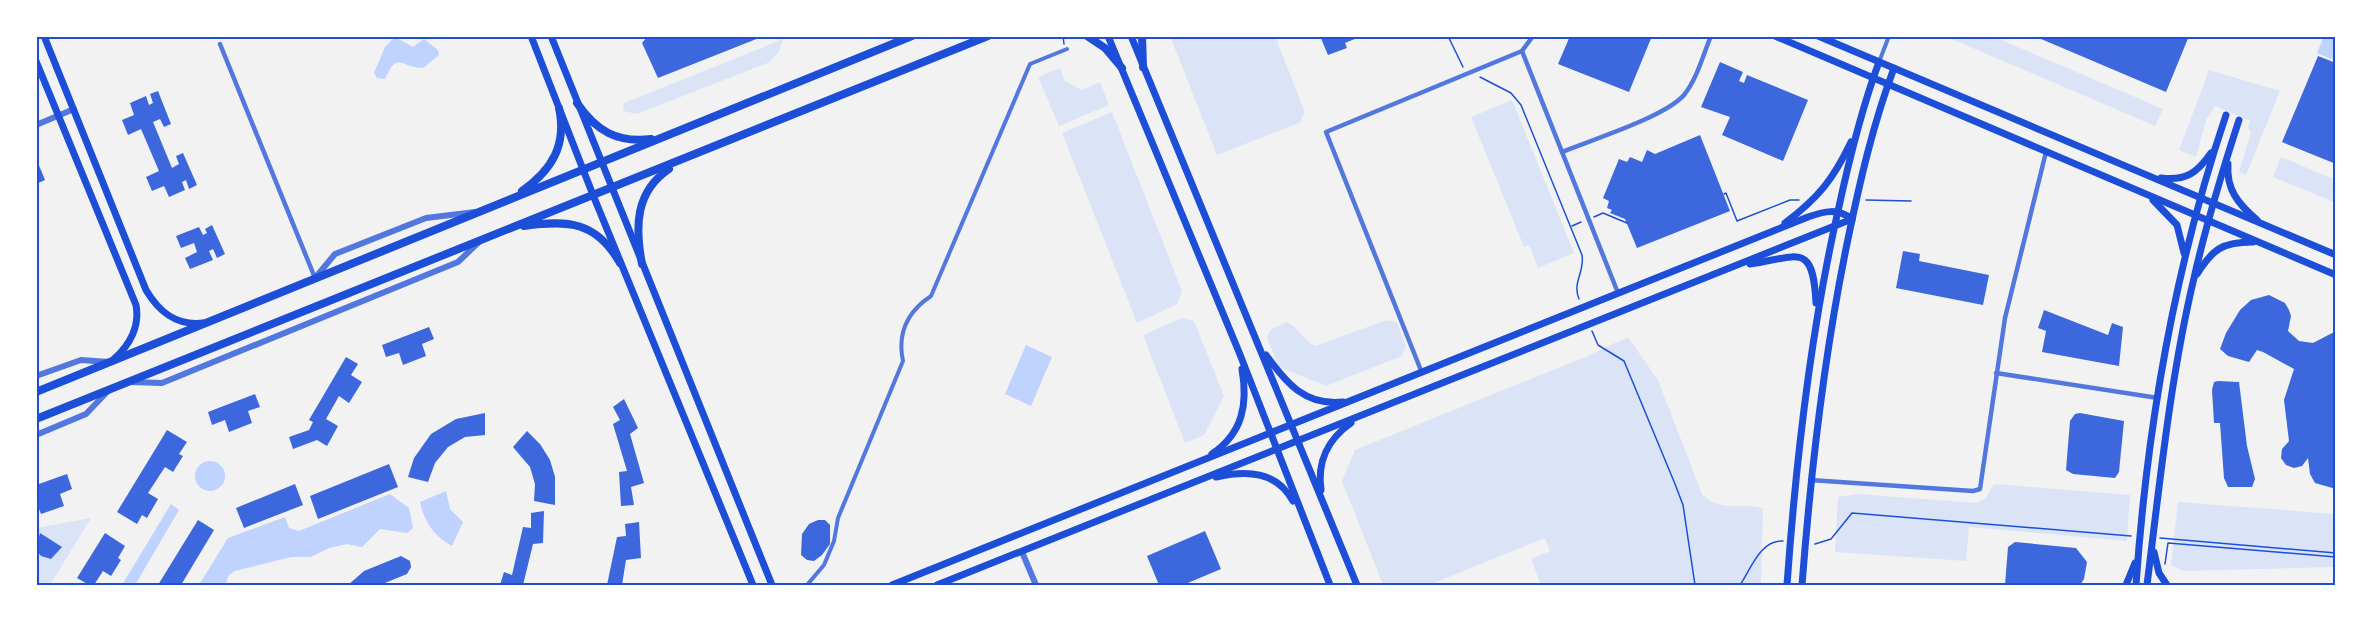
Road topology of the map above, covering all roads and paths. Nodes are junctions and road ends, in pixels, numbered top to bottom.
1 (44, 36) edge
2 (531, 36) edge
3 (551, 36) edge
4 (912, 36) edge
5 (988, 36) edge
6 (1087, 36) edge
7 (1108, 36) edge
8 (1131, 36) edge
9 (1142, 36) edge
10 (1533, 36) edge
11 (1711, 36) edge
12 (1775, 36) edge
13 (1818, 36) edge
14 (1889, 36) edge
15 (220, 44) dead end
16 (1066, 48) dead end
17 (1522, 51) junction
18 (36, 61) edge
19 (1879, 62) junction
20 (1143, 67) junction
21 (1122, 68) junction
22 (1894, 68) junction
23 (1873, 78) junction
24 (1888, 85) junction
25 (577, 103) junction
26 (560, 108) junction
27 (74, 109) junction
28 (59, 115) junction
29 (2226, 115) dead end
30 (2239, 120) dead end
31 (36, 125) edge
32 (1858, 129) junction
33 (661, 138) junction
34 (2215, 146) junction
35 (2229, 150) junction
36 (1562, 152) junction
37 (2046, 152) junction
38 (683, 160) junction
39 (601, 162) junction
40 (583, 170) junction
41 (2152, 178) junction
42 (611, 188) junction
43 (2147, 194) junction
44 (593, 195) junction
45 (2200, 198) junction
46 (511, 199) junction
47 (2213, 204) junction
48 (481, 211) junction
49 (1838, 211) junction
50 (2195, 215) junction
51 (1593, 218) dead end
52 (1852, 219) junction
53 (2208, 221) junction
54 (1582, 222) dead end
55 (1627, 223) dead end
56 (2264, 225) junction
57 (1834, 226) junction
58 (511, 227) junction
59 (1571, 227) dead end
60 (1777, 229) junction
61 (484, 237) junction
62 (2258, 242) junction
63 (2336, 255) edge
64 (2185, 257) junction
65 (621, 262) junction
66 (642, 264) junction
67 (1738, 265) junction
68 (2336, 275) edge
69 (315, 278) junction
70 (2193, 279) junction
71 (144, 284) junction
72 (130, 289) junction
73 (1618, 293) junction
74 (1816, 316) junction
75 (211, 321) junction
76 (1260, 347) junction
77 (1239, 352) junction
78 (111, 362) junction
79 (1422, 373) junction
80 (1996, 373) junction
81 (36, 376) edge
82 (129, 382) junction
83 (108, 390) junction
84 (36, 392) edge
85 (2158, 398) junction
86 (1352, 401) junction
87 (1360, 417) junction
88 (36, 419) edge
89 (1291, 425) junction
90 (1270, 434) junction
91 (36, 435) edge
92 (1297, 442) junction
93 (1276, 450) junction
94 (1186, 467) junction
95 (1810, 480) junction
96 (1193, 483) junction
97 (1329, 512) junction
98 (1305, 521) junction
99 (2132, 536) dead end
100 (2154, 536) junction
101 (1789, 542) dead end
102 (1807, 543) dead end
103 (2140, 543) junction
104 (1023, 552) junction
105 (2336, 555) edge
106 (764, 566) junction
107 (2165, 568) dead end
108 (752, 585) edge
109 (772, 585) edge
110 (777, 585) edge
111 (807, 585) edge
112 (892, 585) edge
113 (937, 585) edge
114 (1036, 585) edge
115 (1330, 585) edge
116 (1357, 585) edge
117 (1740, 585) edge
118 (1787, 585) edge
119 (1802, 585) edge
120 (2126, 585) edge
121 (2136, 585) edge
122 (2147, 585) edge
123 (2167, 585) edge

1 - 27 main road
2 - 26 main road
3 - 25 main road
4 - 33 main road
5 - 38 main road
6 - 21 main road
7 - 21 main road
8 - 20 main road
9 - 20 main road
10 - 17 street
11 - 36 street
12 - 23 main road
13 - 19 main road
14 - 19 street
15 - 69 street
16 - 111 street
17 - 36 street
17 - 79 street
18 - 28 main road
19 - 22 main road
19 - 23 main road
20 - 76 main road
21 - 77 main road
22 - 24 main road
22 - 41 main road
23 - 24 main road
23 - 32 main road
24 - 37 main road
24 - 52 main road
25 - 33 main road
25 - 39 main road
26 - 40 main road
26 - 46 main road
27 - 28 street
27 - 71 main road
28 - 31 street
28 - 72 main road
29 - 34 main road
30 - 35 main road
32 - 49 main road
32 - 60 main road
33 - 39 main road
34 - 41 main road
34 - 45 main road
35 - 47 main road
35 - 56 main road
36 - 73 street
37 - 43 main road
37 - 80 street
38 - 42 main road
38 - 66 main road
39 - 40 main road
39 - 42 main road
40 - 44 main road
40 - 46 main road
41 - 45 main road
42 - 44 main road
42 - 66 main road
43 - 50 main road
43 - 64 main road
44 - 58 main road
44 - 65 main road
45 - 47 main road
45 - 50 main road
46 - 48 main road
47 - 53 main road
47 - 56 main road
48 - 69 main road
48 - 69 street
49 - 52 main road
49 - 57 main road
49 - 60 main road
50 - 53 main road
50 - 64 main road
51 - 55 path
52 - 57 main road
52 - 95 main road
53 - 62 main road
53 - 70 main road
54 - 59 path
56 - 63 main road
57 - 67 main road
57 - 74 main road
58 - 61 main road
58 - 65 main road
60 - 73 main road
61 - 82 main road
61 - 82 street
62 - 68 main road
62 - 70 main road
64 - 85 main road
65 - 108 main road
66 - 106 main road
67 - 74 main road
67 - 87 main road
69 - 75 main road
70 - 100 main road
71 - 72 main road
71 - 75 main road
72 - 78 main road
73 - 79 main road
74 - 118 main road
75 - 78 main road
76 - 86 main road
76 - 89 main road
77 - 90 main road
77 - 94 main road
78 - 81 street
78 - 84 main road
79 - 86 main road
80 - 85 street
80 - 95 street
82 - 83 main road
83 - 88 main road
83 - 91 street
85 - 103 main road
86 - 89 main road
87 - 92 main road
87 - 97 main road
89 - 90 main road
89 - 92 main road
90 - 93 main road
90 - 94 main road
92 - 93 main road
92 - 97 main road
93 - 96 main road
93 - 98 main road
94 - 112 main road
95 - 119 main road
96 - 98 main road
96 - 104 main road
97 - 116 main road
98 - 115 main road
99 - 102 path
100 - 105 path
100 - 122 main road
100 - 123 main road
101 - 117 path
103 - 120 main road
103 - 121 main road
104 - 113 main road
104 - 114 street
105 - 107 path
106 - 109 main road
106 - 110 main road

